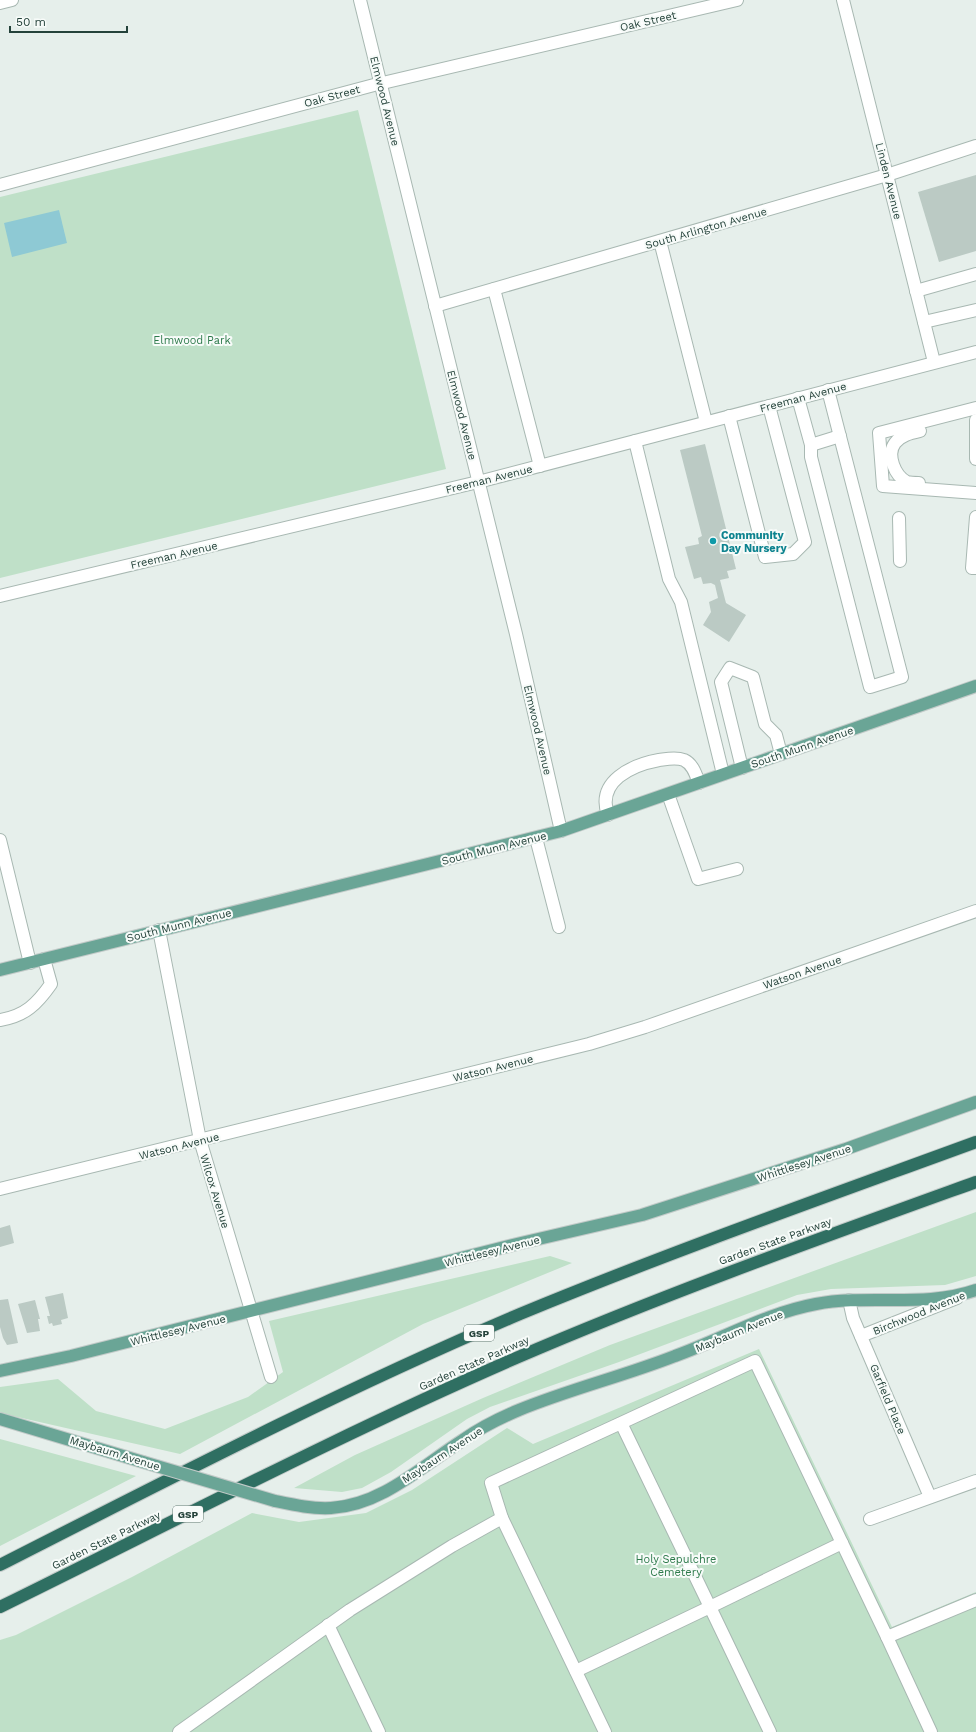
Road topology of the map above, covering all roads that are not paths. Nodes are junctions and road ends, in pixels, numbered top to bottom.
1 (12, 0) edge
2 (360, 0) edge
3 (737, 0) edge
4 (843, 0) edge
5 (0, 2) edge
6 (380, 84) junction
7 (976, 146) edge
8 (887, 175) junction
9 (0, 185) edge
10 (660, 241) junction
11 (976, 274) edge
12 (494, 289) junction
13 (916, 291) junction
14 (435, 306) junction
15 (976, 310) edge
16 (924, 322) junction
17 (976, 352) edge
18 (934, 362) junction
19 (828, 390) junction
20 (798, 398) junction
21 (768, 406) junction
22 (974, 413) edge
23 (729, 416) junction
24 (706, 422) junction
25 (840, 436) junction
26 (634, 441) junction
27 (811, 445) junction
28 (976, 459) edge
29 (540, 466) junction
30 (478, 482) junction
31 (972, 492) edge
32 (976, 517) edge
33 (899, 518) dead end
34 (900, 561) dead end
35 (976, 568) edge
36 (0, 596) edge
37 (976, 686) edge
38 (781, 754) junction
39 (742, 768) junction
40 (723, 774) junction
41 (698, 783) junction
42 (668, 794) junction
43 (608, 815) junction
44 (561, 831) junction
45 (536, 838) junction
46 (0, 840) edge
47 (738, 869) dead end
48 (976, 911) edge
49 (559, 927) dead end
50 (159, 930) junction
51 (44, 959) junction
52 (30, 963) junction
53 (0, 970) edge
54 (0, 1020) edge
55 (976, 1102) edge
56 (200, 1140) junction
57 (976, 1142) edge
58 (976, 1182) edge
59 (0, 1189) edge
60 (975, 1291) edge
61 (849, 1300) junction
62 (252, 1311) junction
63 (861, 1336) junction
64 (0, 1371) edge
65 (271, 1377) dead end
66 (0, 1419) edge
67 (621, 1423) junction
68 (976, 1481) edge
69 (930, 1497) junction
70 (502, 1518) junction
71 (870, 1519) dead end
72 (842, 1543) junction
73 (0, 1565) edge
74 (976, 1600) edge
75 (0, 1607) edge
76 (710, 1607) junction
77 (328, 1625) junction
78 (888, 1636) junction
79 (576, 1671) junction
80 (179, 1732) edge
81 (379, 1732) edge
82 (605, 1732) edge
83 (770, 1732) edge
84 (930, 1732) edge

1 - 5 street
2 - 6 street, Elmwood Avenue
3 - 6 street, Oak Street
4 - 8 street, Linden Avenue
6 - 9 street, Oak Street
6 - 14 street, Elmwood Avenue
7 - 8 street, South Arlington Avenue
8 - 10 street, South Arlington Avenue
8 - 13 street, Linden Avenue
10 - 12 street, South Arlington Avenue
10 - 24 street
11 - 13 street
12 - 14 street, South Arlington Avenue
12 - 29 street
13 - 16 street, Linden Avenue
14 - 30 street, Elmwood Avenue
15 - 16 street
16 - 18 street, Linden Avenue
17 - 18 street, Freeman Avenue
18 - 19 street, Freeman Avenue
19 - 20 street, Freeman Avenue
19 - 25 street
20 - 21 street, Freeman Avenue
20 - 27 street
21 - 23 street, Freeman Avenue
21 - 23 street
22 - 28 street
22 - 31 street
22 - 31 street
23 - 24 street, Freeman Avenue
24 - 26 street, Freeman Avenue
25 - 27 street
25 - 27 street
26 - 29 street, Freeman Avenue
26 - 40 street
29 - 30 street, Freeman Avenue
30 - 36 street, Freeman Avenue
30 - 44 street, Elmwood Avenue
32 - 35 street
33 - 34 street
37 - 38 main road, South Munn Avenue
38 - 39 main road, South Munn Avenue
38 - 39 street
39 - 40 main road, South Munn Avenue
40 - 41 main road, South Munn Avenue
41 - 42 main road, South Munn Avenue
41 - 43 street
42 - 43 main road, South Munn Avenue
42 - 47 street
43 - 44 main road, South Munn Avenue
44 - 45 main road, South Munn Avenue
45 - 49 street
45 - 50 main road, South Munn Avenue
46 - 52 street
48 - 56 street, Watson Avenue
50 - 51 main road, South Munn Avenue
50 - 56 street, Wilcox Avenue
51 - 52 main road, South Munn Avenue
51 - 54 street
52 - 53 main road, South Munn Avenue
55 - 62 main road, Whittlesey Avenue
56 - 59 street, Watson Avenue
56 - 62 street, Wilcox Avenue
57 - 73 highway, GSP
58 - 75 highway, Garden State Parkway / GSP
60 - 61 main road, Maybaum Avenue
60 - 63 street, Birchwood Avenue
61 - 63 street, Garfield Place
61 - 66 main road, Maybaum Avenue, bridge
62 - 64 main road, Whittlesey Avenue
62 - 65 street, Wilcox Avenue
63 - 69 street, Garfield Place
67 - 70 street
67 - 72 street
67 - 76 street
68 - 69 street
69 - 71 street
70 - 77 street
70 - 79 street
72 - 76 street
72 - 78 street
74 - 78 street
76 - 79 street
76 - 83 street
77 - 80 street
77 - 81 street
78 - 84 street
79 - 82 street

